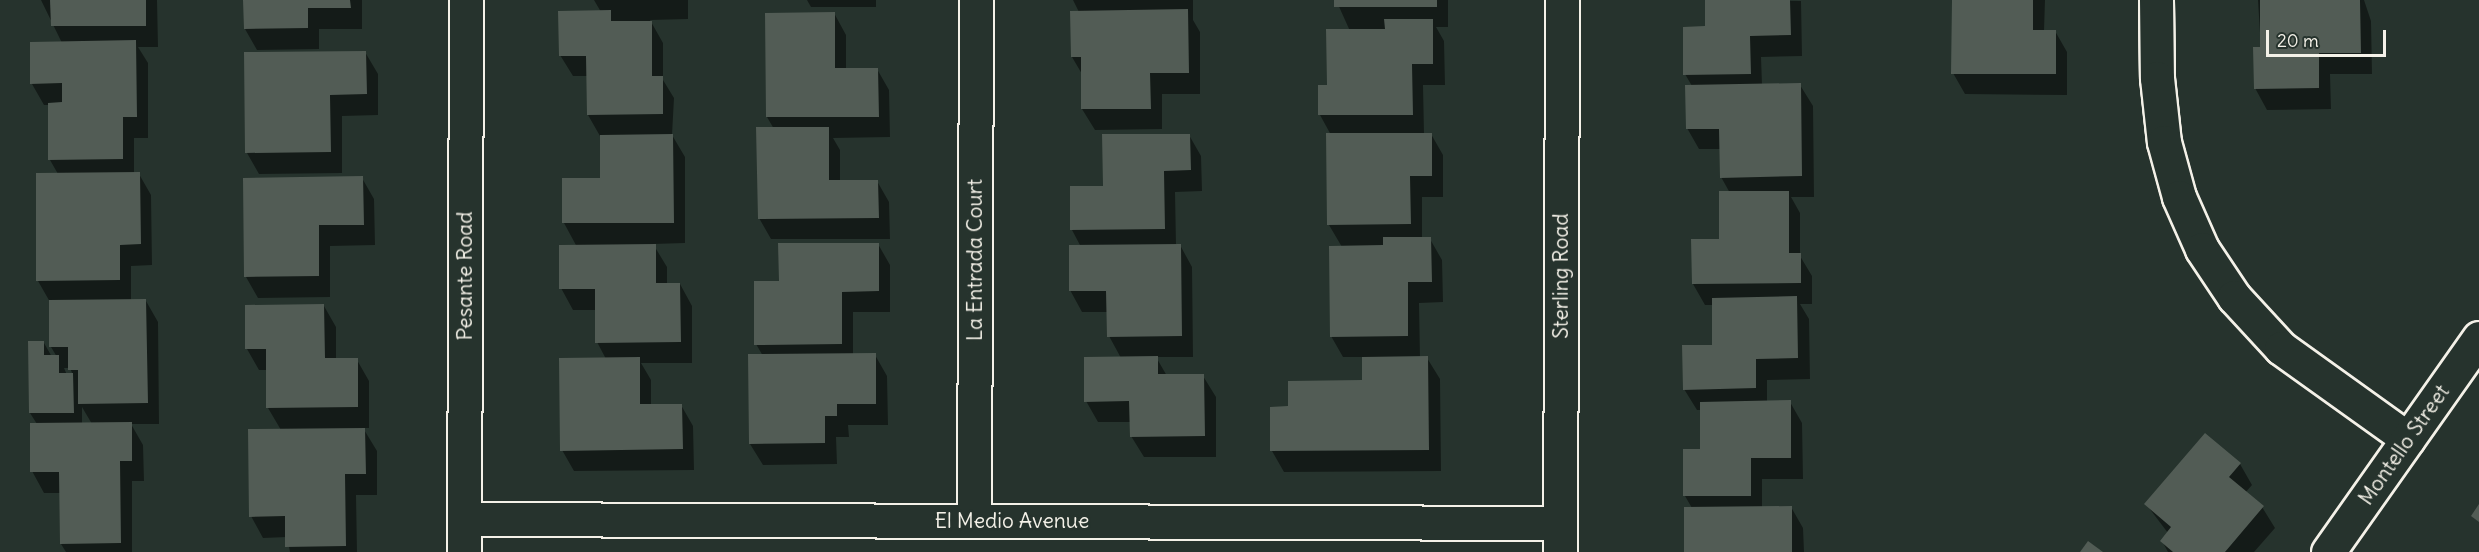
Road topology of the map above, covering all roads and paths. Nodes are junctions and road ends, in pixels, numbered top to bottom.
1 (466, 0) edge
2 (976, 0) edge
3 (1562, 0) edge
4 (2156, 0) edge
5 (2479, 338) edge
6 (2408, 439) junction
7 (465, 519) junction
8 (974, 521) junction
9 (1560, 537) edge
10 (464, 552) edge
11 (2328, 552) edge

1 - 7 street, Pesante Road
2 - 8 street, La Entrada Court
3 - 9 street, Sterling Road
4 - 6 street
5 - 6 street, Montello Street
6 - 11 street, Montello Street
7 - 8 street, El Medio Avenue
7 - 10 street, Pesante Road
8 - 9 street, El Medio Avenue

